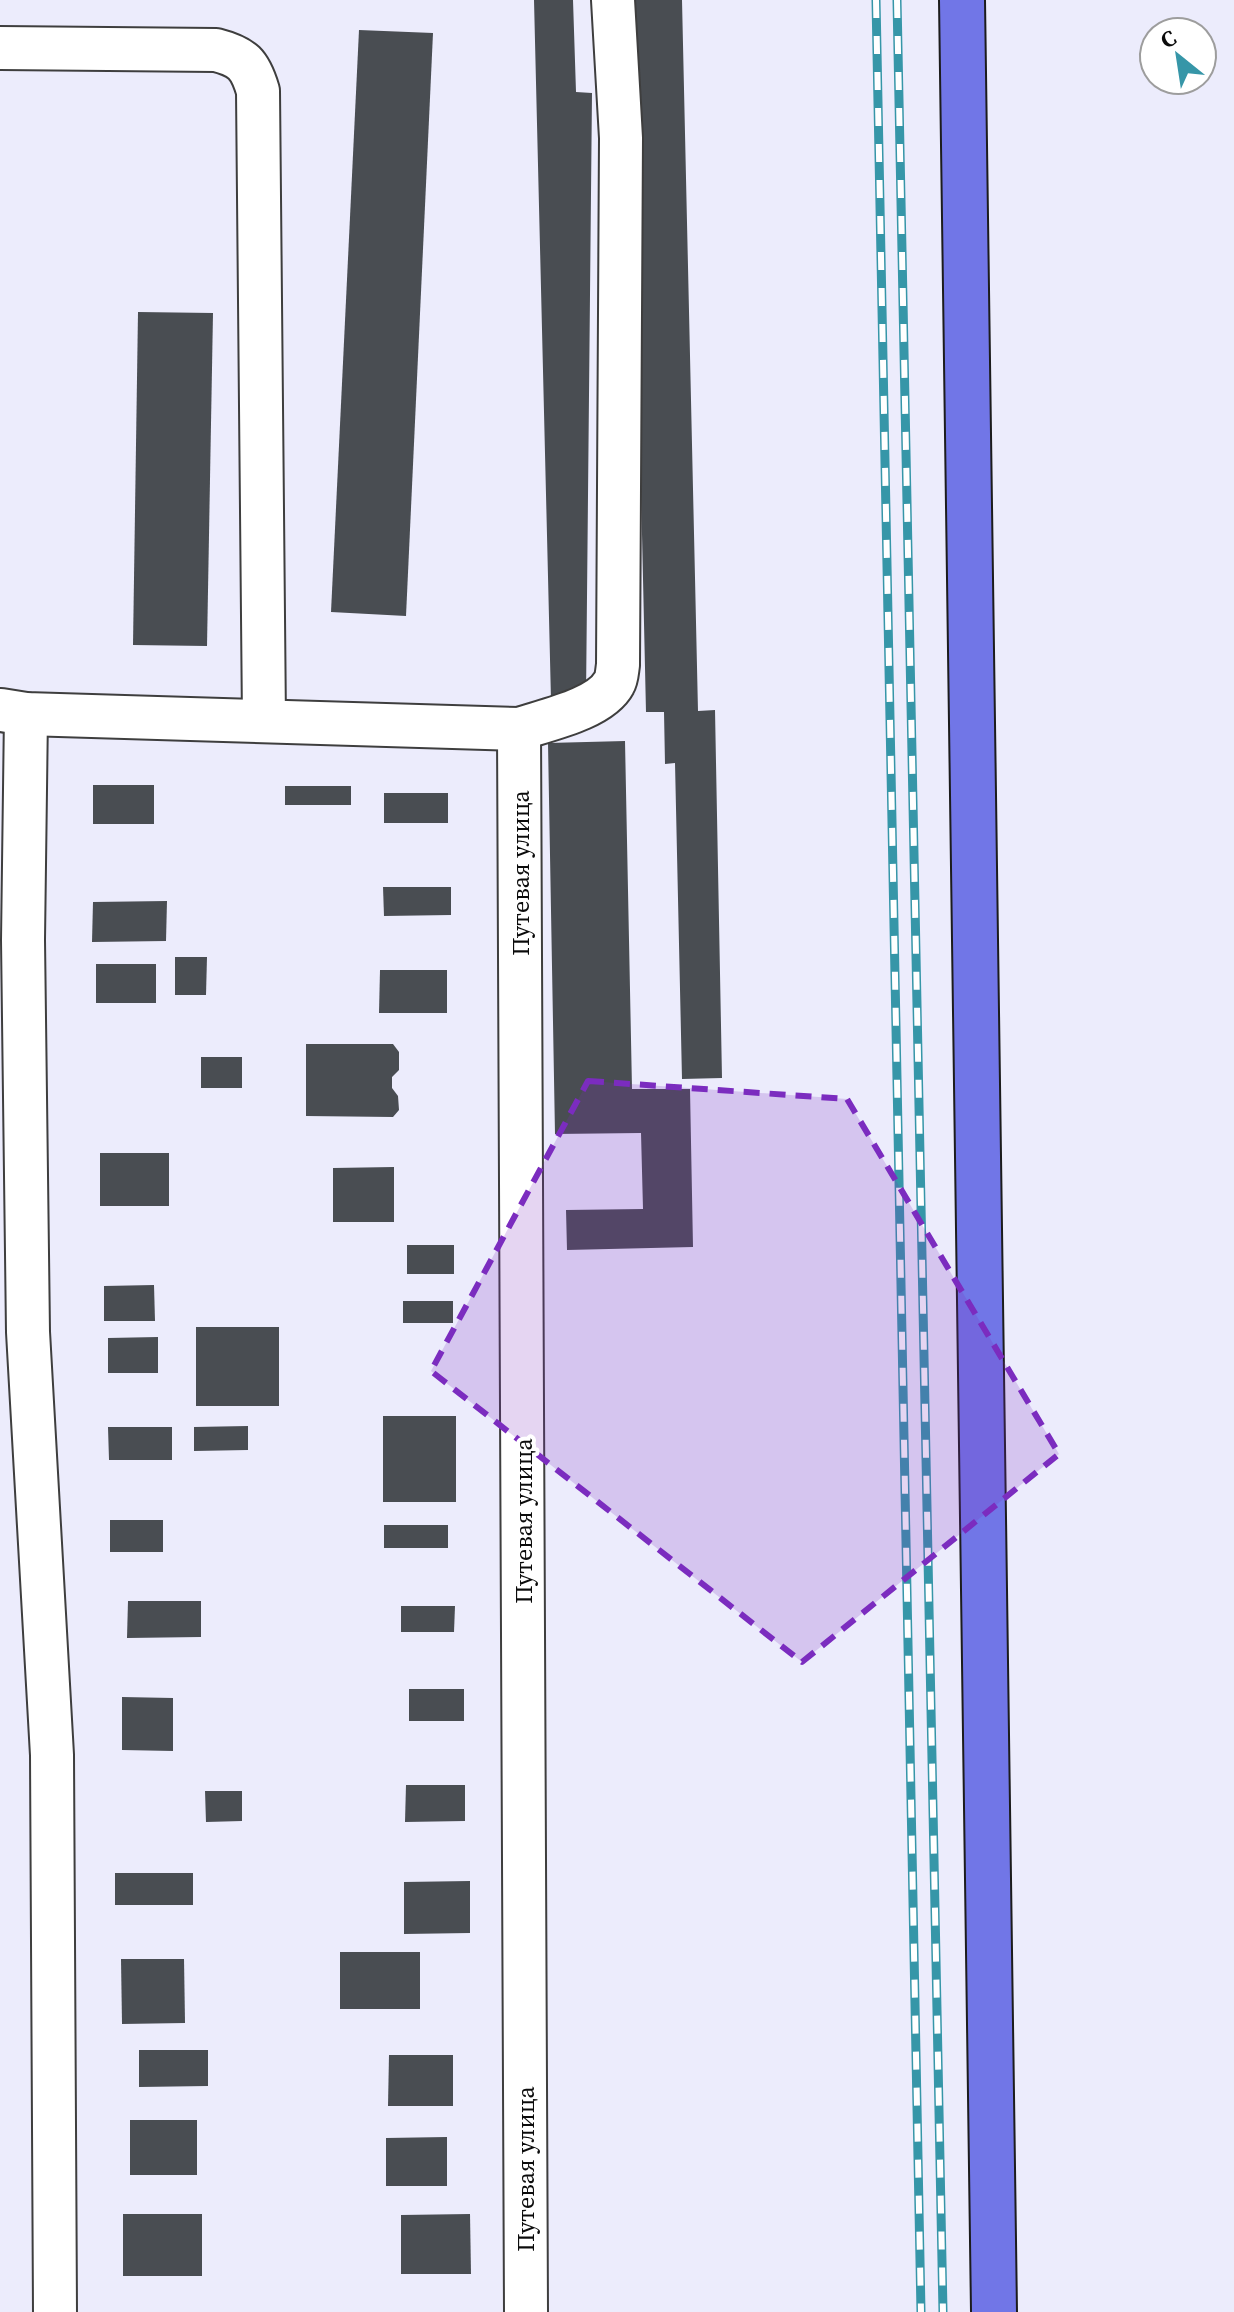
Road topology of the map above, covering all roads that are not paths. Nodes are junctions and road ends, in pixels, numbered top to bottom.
1 (613, 0) edge
2 (962, 0) edge
3 (0, 48) edge
4 (13, 712) edge
5 (264, 721) junction
6 (519, 729) junction
7 (14, 1333) edge
8 (993, 2261) junction
9 (55, 2312) edge
10 (526, 2312) edge
11 (994, 2312) edge
12 (1006, 2312) edge

1 - 6 street
2 - 8 main road
3 - 5 street
4 - 5 street
4 - 7 street
5 - 6 street
6 - 10 street, Путевая улица
7 - 9 street
8 - 11 main road
8 - 12 main road

